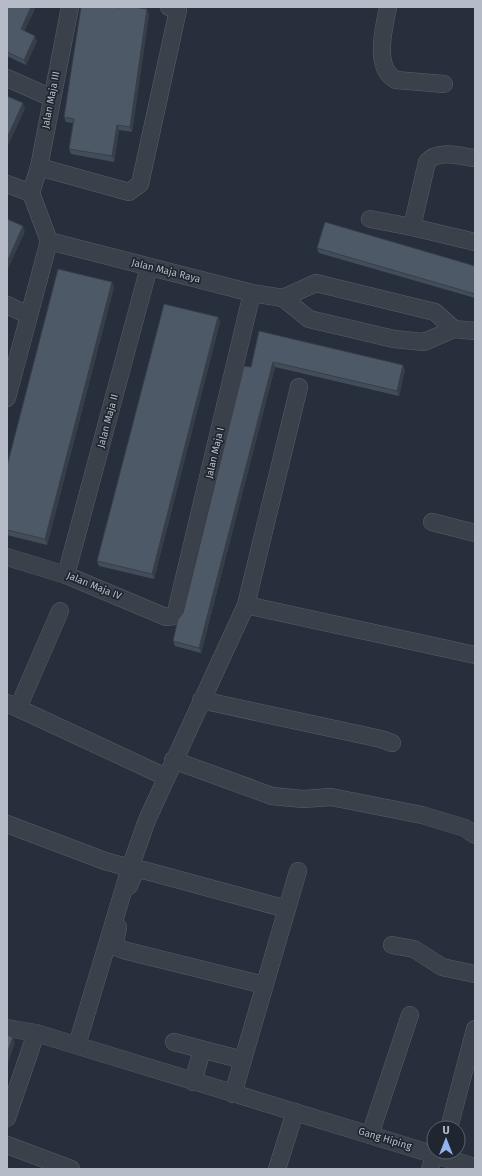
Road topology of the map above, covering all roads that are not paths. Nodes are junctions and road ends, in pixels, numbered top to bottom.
1 (70, 7) edge
2 (169, 7) edge
3 (388, 7) edge
4 (7, 78) edge
5 (444, 84) dead end
6 (52, 98) junction
7 (475, 158) edge
8 (38, 167) junction
9 (7, 184) edge
10 (31, 193) junction
11 (370, 219) dead end
12 (412, 227) junction
13 (49, 241) junction
14 (475, 242) edge
15 (149, 267) junction
16 (252, 293) junction
17 (283, 298) junction
18 (7, 305) edge
19 (28, 315) junction
20 (454, 329) junction
21 (475, 331) edge
22 (299, 387) dead end
23 (7, 398) edge
24 (432, 522) dead end
25 (475, 533) edge
26 (7, 557) edge
27 (66, 575) junction
28 (246, 605) junction
29 (60, 611) dead end
30 (177, 613) joint
31 (475, 655) edge
32 (201, 700) junction
33 (12, 706) edge
34 (392, 743) dead end
35 (173, 760) junction
36 (166, 777) junction
37 (7, 824) edge
38 (475, 835) edge
39 (130, 868) junction
40 (298, 871) dead end
41 (287, 909) junction
42 (392, 945) dead end
43 (475, 974) edge
44 (264, 985) junction
45 (410, 1015) dead end
46 (7, 1028) edge
47 (475, 1029) edge
48 (36, 1033) junction
49 (174, 1042) dead end
50 (77, 1046) junction
51 (472, 1049) edge
52 (202, 1050) junction
53 (243, 1060) junction
54 (193, 1082) junction
55 (233, 1094) junction
56 (295, 1112) junction
57 (7, 1118) edge
58 (451, 1120) edge
59 (370, 1135) junction
60 (7, 1145) edge
61 (426, 1154) edge
62 (446, 1160) edge
63 (475, 1166) edge
64 (72, 1169) edge
65 (277, 1169) edge

1 - 6 street, Jalan Maja III
2 - 8 street
3 - 5 street
4 - 6 street
6 - 8 street, Jalan Maja III
7 - 12 street
8 - 10 street, Jalan Maja III
9 - 10 street
10 - 13 street
11 - 12 street
12 - 14 street
13 - 15 street, Jalan Maja Raya
13 - 19 street
15 - 16 street, Jalan Maja Raya
15 - 27 street, Jalan Maja II
16 - 17 street, Jalan Maja Raya
16 - 30 street, Jalan Maja I
17 - 20 street
17 - 20 street
18 - 19 street
19 - 23 street
20 - 21 street
22 - 28 street
24 - 25 street
26 - 27 street, Jalan Maja IV
27 - 30 street, Jalan Maja IV
28 - 31 street
28 - 32 street
29 - 33 street
32 - 34 street
32 - 35 street
33 - 36 street
35 - 36 street
35 - 38 street
36 - 39 street
37 - 39 street
39 - 50 street
40 - 41 street
41 - 44 street
41 - 44 street
42 - 43 street
44 - 53 street
45 - 59 street
46 - 48 street, Gang Hiping
47 - 51 street
48 - 50 street, Gang Hiping
48 - 57 street
49 - 52 street
50 - 54 street, Gang Hiping
51 - 58 street
52 - 53 street
52 - 54 street
53 - 55 street
54 - 55 street, Gang Hiping
55 - 56 street, Gang Hiping
56 - 59 street, Gang Hiping
56 - 65 street
59 - 61 street, Gang Hiping
60 - 64 street
62 - 63 street, Gang Hiping

